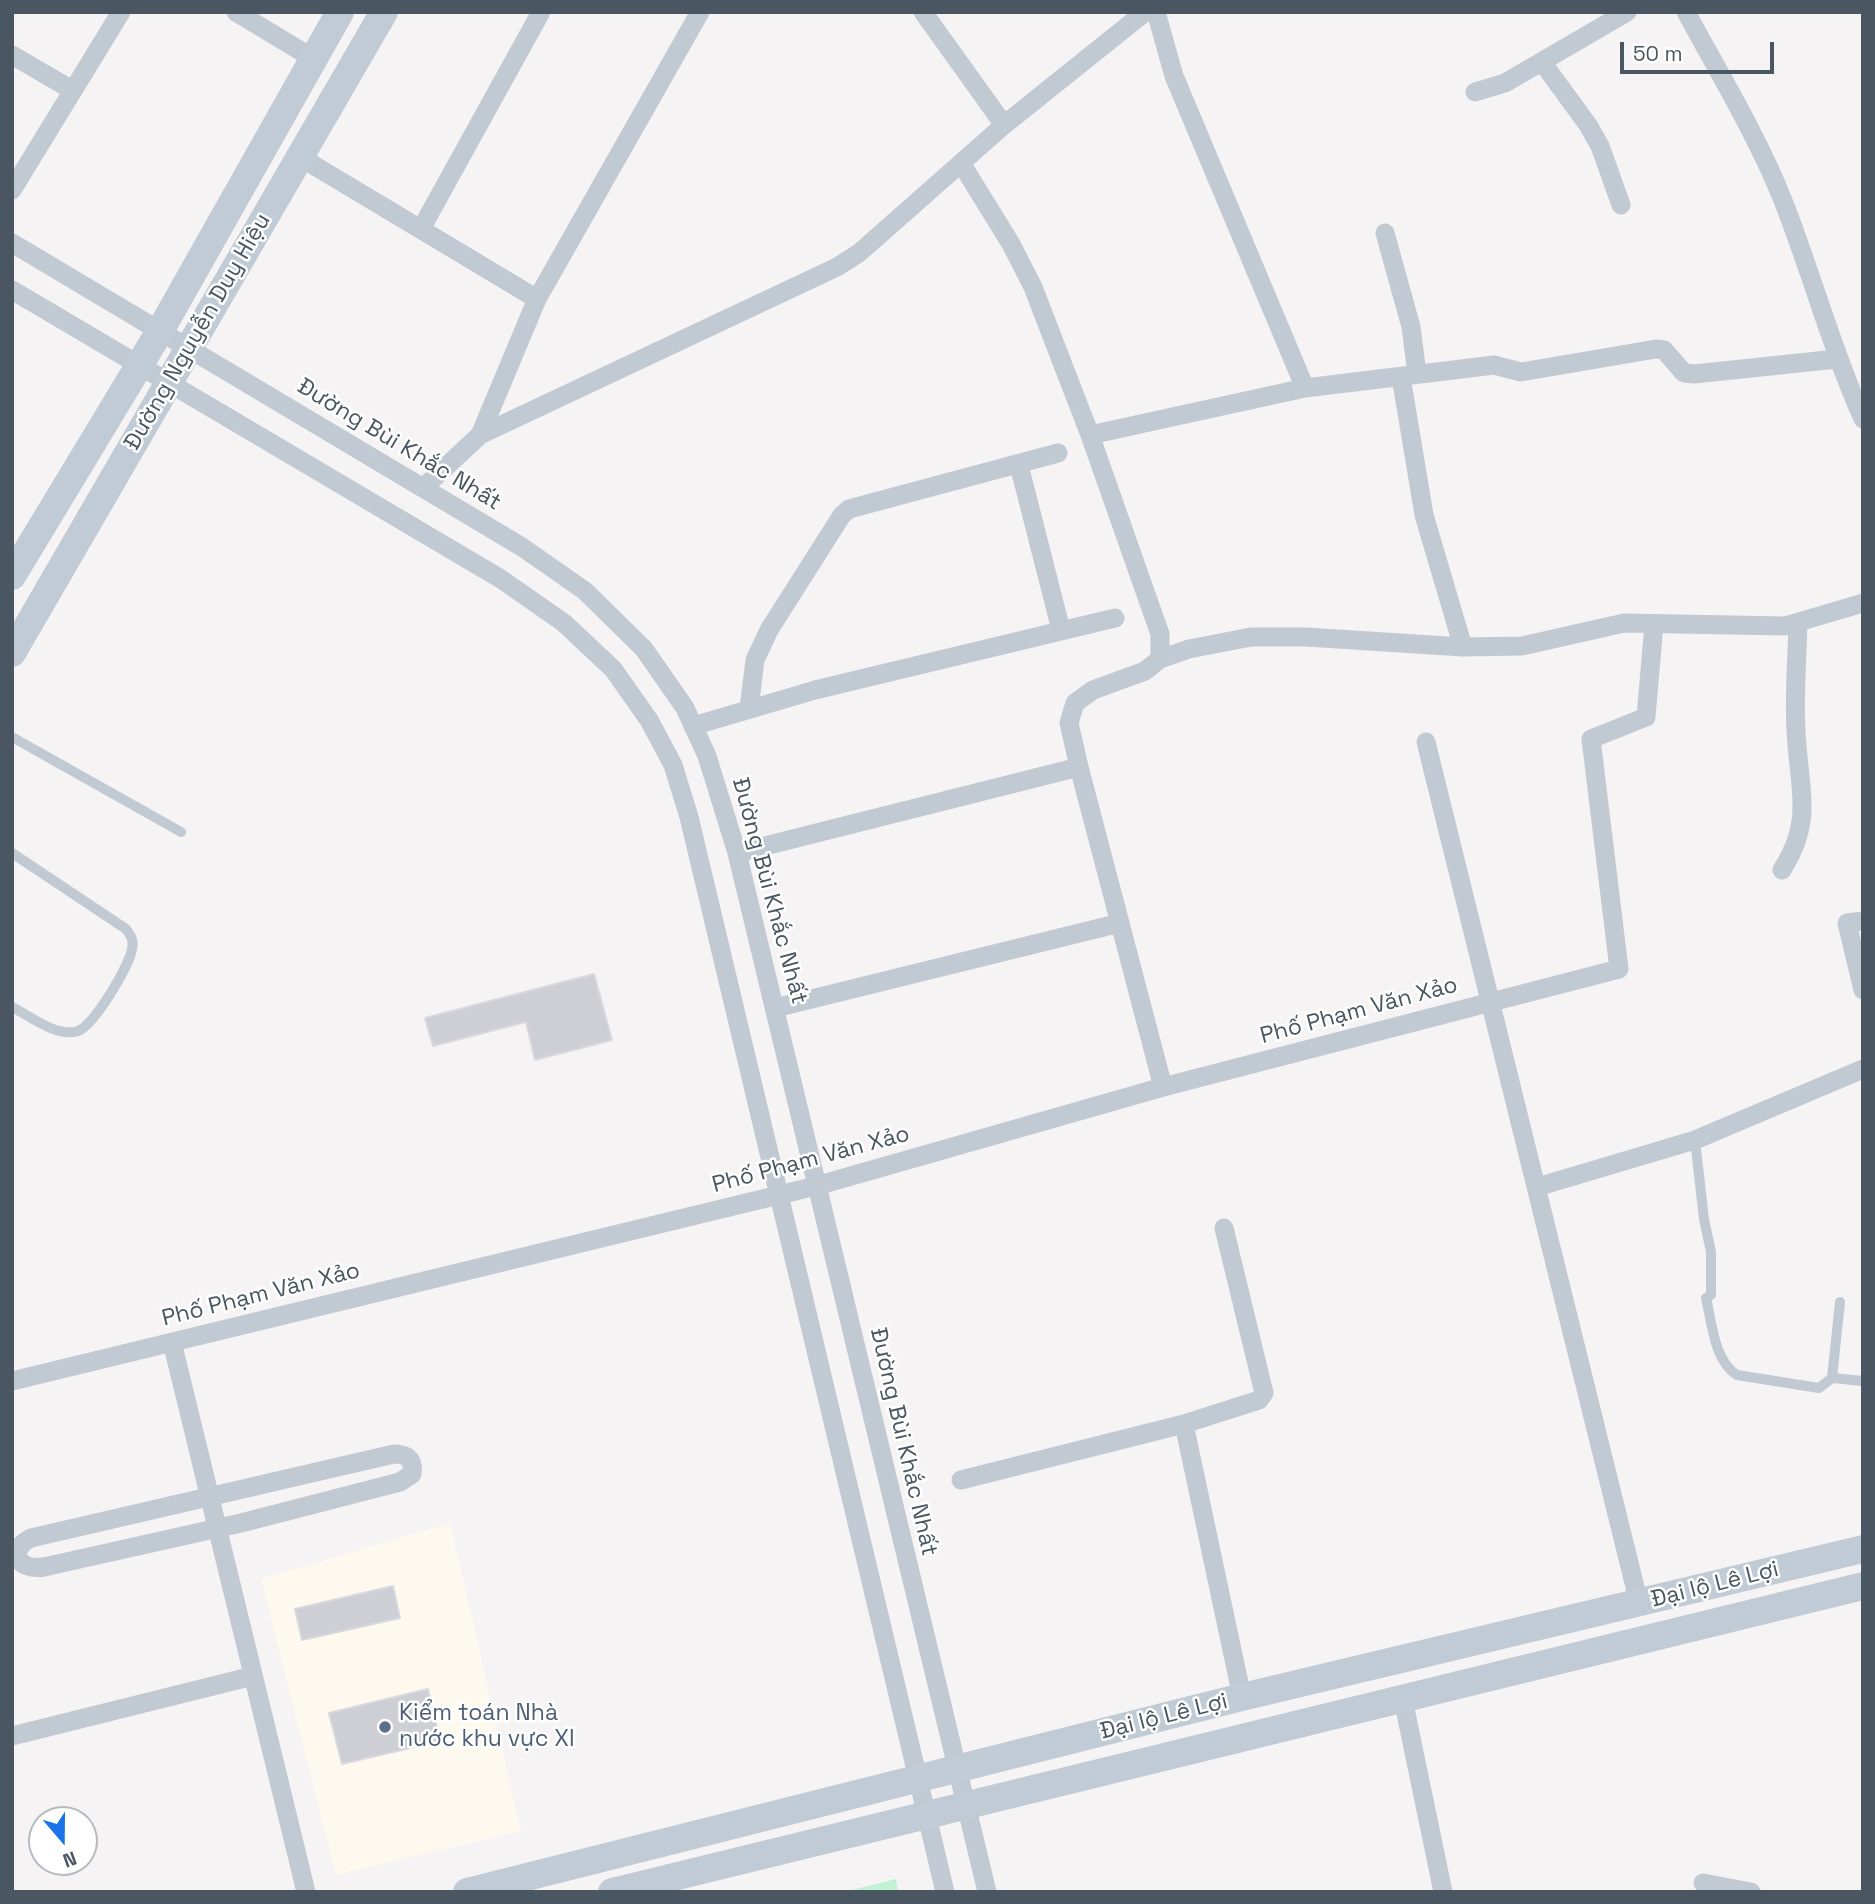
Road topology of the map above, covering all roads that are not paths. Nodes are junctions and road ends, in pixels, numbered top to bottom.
1 (121, 12) edge
2 (236, 12) edge
3 (340, 12) edge
4 (384, 12) edge
5 (541, 12) edge
6 (700, 12) edge
7 (923, 12) edge
8 (1145, 12) edge
9 (1156, 12) edge
10 (1627, 12) edge
11 (1686, 12) edge
12 (12, 55) edge
13 (314, 59) junction
14 (1542, 62) junction
15 (72, 90) junction
16 (1475, 92) dead end
17 (1004, 125) junction
18 (300, 158) junction
19 (961, 163) junction
20 (12, 190) edge
21 (1620, 205) dead end
22 (421, 229) junction
23 (1385, 233) dead end
24 (12, 243) edge
25 (12, 290) edge
26 (537, 299) junction
27 (160, 331) junction
28 (189, 348) junction
29 (1837, 359) junction
30 (139, 365) junction
31 (1409, 375) junction
32 (168, 382) junction
33 (1306, 388) junction
34 (1856, 388) edge
35 (1863, 419) edge
36 (480, 435) junction
37 (1090, 435) junction
38 (1058, 453) dead end
39 (1019, 465) junction
40 (423, 488) junction
41 (12, 576) edge
42 (1863, 603) edge
43 (1115, 618) dead end
44 (1798, 623) junction
45 (1654, 624) junction
46 (1061, 630) junction
47 (1463, 647) junction
48 (12, 653) edge
49 (1160, 659) junction
50 (749, 709) junction
51 (693, 726) junction
52 (12, 737) edge
53 (1426, 742) dead end
54 (1079, 766) junction
55 (181, 832) dead end
56 (12, 853) edge
57 (737, 853) junction
58 (1782, 870) dead end
59 (1863, 921) edge
60 (1120, 923) junction
61 (1863, 990) edge
62 (1491, 1002) junction
63 (12, 1007) edge
64 (775, 1008) junction
65 (1863, 1069) edge
66 (1163, 1087) junction
67 (1695, 1140) junction
68 (816, 1186) junction
69 (1537, 1187) junction
70 (779, 1195) junction
71 (1224, 1228) dead end
72 (1840, 1302) dead end
73 (172, 1342) junction
74 (1832, 1378) junction
75 (12, 1381) edge
76 (1863, 1381) edge
77 (1184, 1424) junction
78 (961, 1480) dead end
79 (210, 1496) junction
80 (218, 1528) junction
81 (1863, 1549) edge
82 (1863, 1586) edge
83 (1639, 1603) junction
84 (253, 1676) junction
85 (1242, 1697) junction
86 (1403, 1699) junction
87 (12, 1736) edge
88 (956, 1770) junction
89 (917, 1779) junction
90 (965, 1805) junction
91 (925, 1815) junction
92 (1703, 1883) dead end
93 (306, 1892) edge
94 (467, 1892) edge
95 (612, 1892) edge
96 (945, 1892) edge
97 (987, 1892) edge
98 (1443, 1892) edge
99 (1751, 1892) edge

1 - 15 street
2 - 13 street
3 - 13 main road, Đường Nguyễn Duy Hiệu
4 - 18 main road, Đường Nguyễn Duy Hiệu
5 - 22 street
6 - 26 street
7 - 17 street
8 - 17 street
9 - 33 street
10 - 14 street
11 - 29 street
12 - 15 street
13 - 27 main road, Đường Nguyễn Duy Hiệu
14 - 16 street
14 - 21 street
15 - 20 street
17 - 19 street
18 - 22 street
18 - 28 main road, Đường Nguyễn Duy Hiệu
19 - 36 street
19 - 37 street
22 - 26 street
23 - 31 street
24 - 27 street, Đường Bùi Khắc Nhất
25 - 30 street
26 - 36 street
27 - 28 street, Đường Bùi Khắc Nhất
27 - 30 main road, Đường Nguyễn Duy Hiệu
28 - 32 main road, Đường Nguyễn Duy Hiệu
28 - 40 street, Đường Bùi Khắc Nhất
29 - 31 street
29 - 34 street
30 - 32 street
30 - 41 main road, Đường Nguyễn Duy Hiệu
31 - 33 street
31 - 47 street
32 - 48 main road, Đường Nguyễn Duy Hiệu
32 - 70 street
33 - 37 street
34 - 35 street
36 - 40 street
37 - 49 street
38 - 39 street
39 - 46 street
39 - 50 street
40 - 51 street, Đường Bùi Khắc Nhất
42 - 44 street
43 - 46 street
44 - 45 street
44 - 58 street
45 - 47 street
45 - 62 street, Phố Phạm Văn Xảo
46 - 50 street
47 - 49 street
49 - 54 street
50 - 51 street
51 - 57 street, Đường Bùi Khắc Nhất
52 - 55 lane
53 - 62 street
54 - 57 street
54 - 60 street
56 - 63 lane
57 - 64 street, Đường Bùi Khắc Nhất
59 - 61 street
60 - 64 street
60 - 66 street
62 - 66 street, Phố Phạm Văn Xảo
62 - 69 street
64 - 68 street, Đường Bùi Khắc Nhất
65 - 67 street
66 - 68 street, Phố Phạm Văn Xảo
67 - 69 street
67 - 74 lane
68 - 70 street, Phố Phạm Văn Xảo
68 - 88 street, Đường Bùi Khắc Nhất
69 - 83 street
70 - 73 street, Phố Phạm Văn Xảo
70 - 89 street
71 - 77 street
72 - 74 lane
73 - 75 street, Phố Phạm Văn Xảo
73 - 79 street
74 - 76 lane
77 - 78 street
77 - 85 street
79 - 80 street
79 - 80 street
79 - 80 street
80 - 84 street
81 - 83 main road, Đại lộ Lê Lợi
82 - 86 main road, Đại lộ Lê Lợi
83 - 85 main road, Đại lộ Lê Lợi
84 - 87 street
84 - 93 street
85 - 88 main road, Đại lộ Lê Lợi
86 - 90 main road, Đại lộ Lê Lợi
86 - 98 street
88 - 89 main road, Đại lộ Lê Lợi
88 - 90 street, Đường Bùi Khắc Nhất
89 - 91 street
89 - 94 main road, Đại lộ Lê Lợi
90 - 91 main road, Đại lộ Lê Lợi
90 - 97 street, Đường Bùi Khắc Nhất
91 - 95 main road, Đại lộ Lê Lợi
91 - 96 street
92 - 99 street

